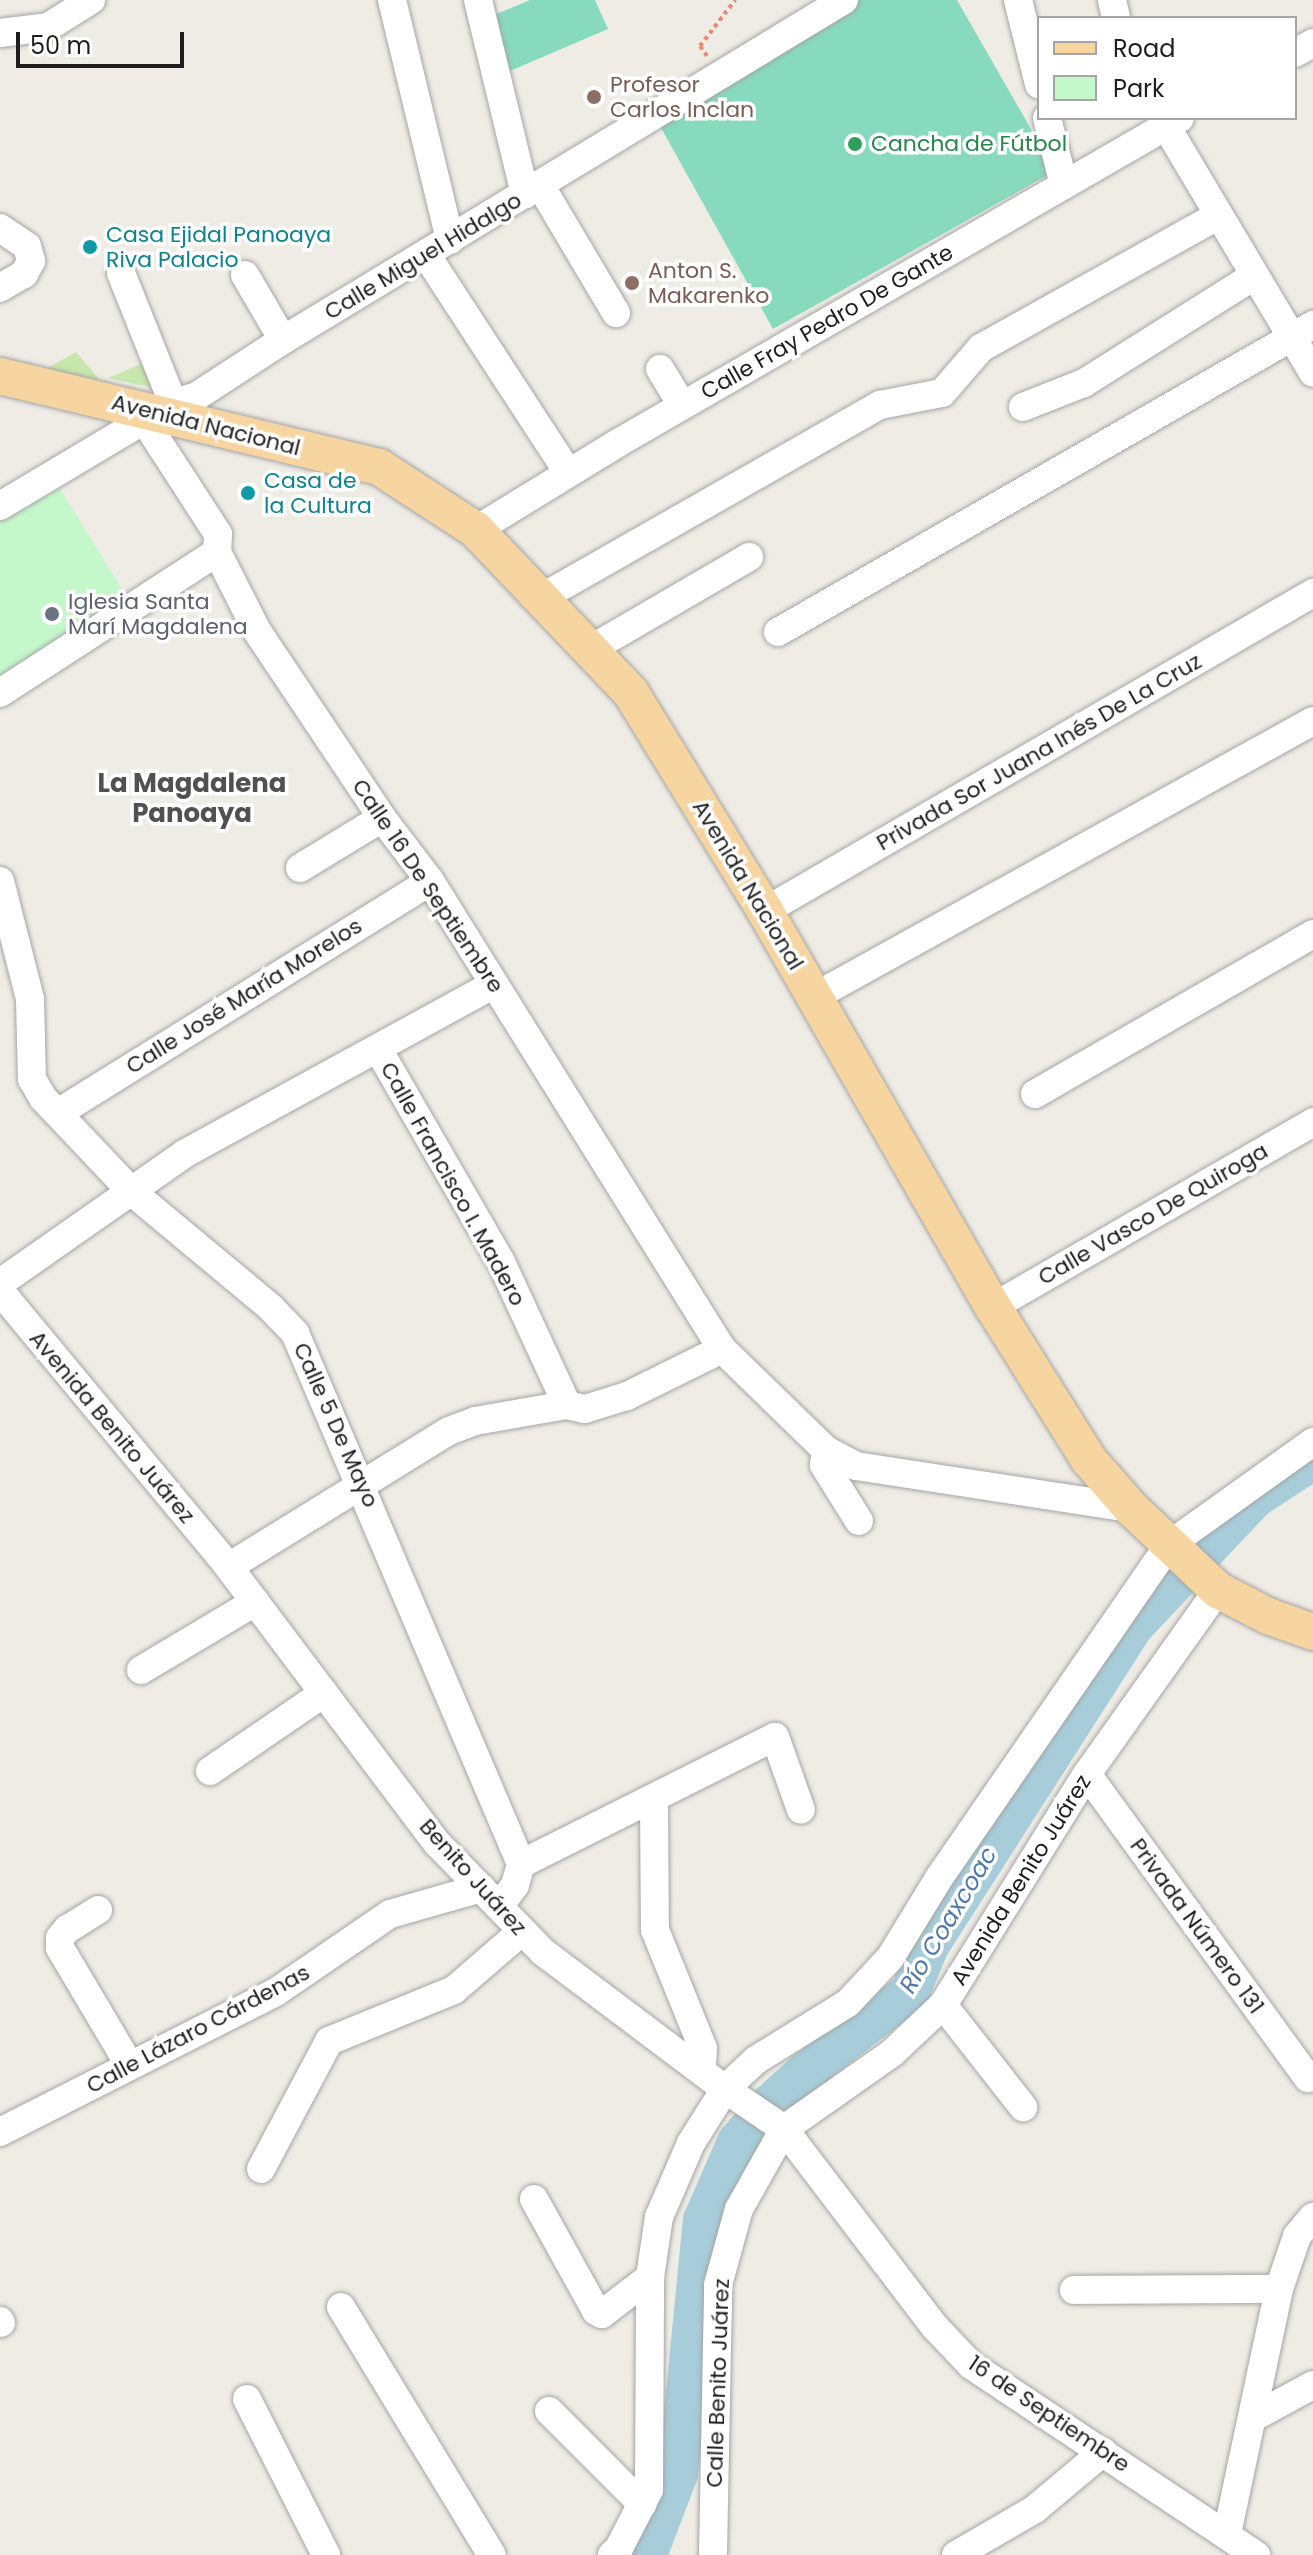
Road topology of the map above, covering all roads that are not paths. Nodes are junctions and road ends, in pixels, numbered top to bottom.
1 (91, 0) edge
2 (392, 0) edge
3 (478, 0) edge
4 (844, 0) edge
5 (1018, 0) edge
6 (0, 33) edge
7 (1037, 76) edge
8 (1048, 120) edge
9 (1157, 125) edge
10 (1064, 185) junction
11 (532, 189) junction
12 (1217, 216) junction
13 (0, 228) edge
14 (450, 240) junction
15 (427, 256) junction
16 (121, 273) dead end
17 (245, 275) dead end
18 (1254, 276) junction
19 (0, 288) edge
20 (616, 313) dead end
21 (1302, 331) edge
22 (283, 340) junction
23 (660, 369) dead end
24 (1313, 373) edge
25 (0, 376) edge
26 (682, 405) junction
27 (1023, 407) dead end
28 (158, 412) junction
29 (568, 472) junction
30 (0, 506) edge
31 (476, 530) junction
32 (217, 552) junction
33 (749, 557) dead end
34 (1313, 593) edge
35 (543, 597) junction
36 (778, 632) dead end
37 (591, 649) junction
38 (0, 693) edge
39 (1313, 721) edge
40 (382, 818) junction
41 (300, 868) dead end
42 (0, 881) edge
43 (430, 881) junction
44 (765, 911) junction
45 (1313, 934) edge
46 (494, 984) junction
47 (814, 997) junction
48 (378, 1049) junction
49 (1035, 1094) dead end
50 (58, 1113) junction
51 (1313, 1122) edge
52 (132, 1192) junction
53 (0, 1283) edge
54 (0, 1291) edge
55 (993, 1307) junction
56 (722, 1349) junction
57 (567, 1405) junction
58 (1313, 1442) edge
59 (826, 1450) junction
60 (363, 1485) junction
61 (1131, 1508) junction
62 (859, 1521) dead end
63 (1175, 1550) junction
64 (225, 1562) junction
65 (1213, 1586) junction
66 (255, 1602) junction
67 (1313, 1632) edge
68 (141, 1670) dead end
69 (324, 1693) junction
70 (210, 1771) dead end
71 (1087, 1774) junction
72 (654, 1798) junction
73 (801, 1810) dead end
74 (521, 1864) junction
75 (490, 1897) junction
76 (98, 1910) dead end
77 (522, 1931) junction
78 (943, 2005) junction
79 (130, 2066) junction
80 (702, 2069) junction
81 (1308, 2078) dead end
82 (735, 2096) junction
83 (1023, 2107) dead end
84 (777, 2123) junction
85 (0, 2132) edge
86 (261, 2169) dead end
87 (534, 2199) dead end
88 (1313, 2217) edge
89 (650, 2277) junction
90 (1279, 2289) junction
91 (1074, 2290) dead end
92 (341, 2307) dead end
93 (1313, 2385) edge
94 (247, 2399) dead end
95 (549, 2411) dead end
96 (1254, 2417) junction
97 (1103, 2452) junction
98 (642, 2504) junction
99 (1227, 2534) junction
100 (326, 2555) edge
101 (492, 2555) edge
102 (612, 2555) edge
103 (713, 2555) edge
104 (956, 2555) edge
105 (1256, 2555) edge

1 - 6 street
2 - 14 street
3 - 11 street
4 - 11 street, Calle Miguel Hidalgo
5 - 7 street
8 - 10 street
9 - 10 street, Calle Fray Pedro De Gante
9 - 12 street
10 - 26 street, Calle Fray Pedro De Gante
11 - 14 street, Calle Miguel Hidalgo
11 - 20 street
12 - 18 street
12 - 35 street
13 - 19 street
14 - 15 street, Calle Miguel Hidalgo
15 - 22 street, Calle Miguel Hidalgo
15 - 29 street
16 - 28 street, Calle 16 De Septiembre
17 - 22 street
18 - 21 street
18 - 27 street
21 - 24 street
21 - 36 street
22 - 28 street, Calle Miguel Hidalgo
23 - 26 street
25 - 28 main road, Avenida Nacional
26 - 29 street, Calle Fray Pedro De Gante
28 - 30 street, Calle Miguel Hidalgo
28 - 31 main road, Avenida Nacional
28 - 32 street, Calle 16 De Septiembre
29 - 31 street, Calle Fray Pedro De Gante
31 - 35 main road, Avenida Nacional
32 - 38 street
32 - 40 street, Calle 16 De Septiembre
33 - 37 street
34 - 44 street, Privada Sor Juana Inés De La Cruz
35 - 37 main road, Avenida Nacional
37 - 44 main road, Avenida Nacional
39 - 47 street
40 - 41 street
40 - 43 street, Calle 16 De Septiembre
42 - 50 street, Calle 5 De Mayo
43 - 46 street, Calle 16 De Septiembre
43 - 50 street, Calle José María Morelos
44 - 47 main road, Avenida Nacional
45 - 49 street
46 - 48 street
46 - 56 street, Calle 16 De Septiembre
47 - 55 main road, Avenida Nacional
48 - 52 street
48 - 57 street, Calle Francisco I. Madero
50 - 52 street, Calle 5 De Mayo
51 - 55 street, Calle Vasco De Quiroga
52 - 53 street
52 - 60 street, Calle 5 De Mayo
54 - 64 street, Avenida Benito Juárez
55 - 61 main road, Avenida Nacional
56 - 57 street
56 - 59 street
57 - 60 street
58 - 63 street
59 - 61 street
59 - 62 street
60 - 64 street
60 - 74 street, Calle 5 De Mayo
61 - 63 main road, Avenida Nacional
63 - 65 main road, Avenida Nacional
63 - 82 street
64 - 66 street, Benito Juárez
65 - 67 main road, Avenida Nacional
65 - 71 street, Avenida Benito Juárez
66 - 68 street
66 - 69 street, Benito Juárez
69 - 70 street
69 - 75 street, Benito Juárez
71 - 78 street, Avenida Benito Juárez
71 - 81 street, Privada Número 131
72 - 73 street
72 - 74 street
72 - 80 street
74 - 75 street
75 - 77 street, Benito Juárez
75 - 79 street, Calle Lázaro Cárdenas
76 - 79 street
77 - 80 street, Benito Juárez
77 - 86 street
78 - 83 street
78 - 84 street, Avenida Benito Juárez
79 - 85 street, Calle Lázaro Cárdenas
80 - 82 street, Benito Juárez
82 - 84 street, Benito Juárez
82 - 89 street
84 - 97 street, 16 de Septiembre
84 - 103 street, Calle Benito Juárez
87 - 89 street
88 - 90 street
89 - 98 street
90 - 91 street
90 - 96 street
92 - 101 street
93 - 96 street
94 - 100 street
95 - 98 street
96 - 99 street
97 - 99 street, 16 de Septiembre
97 - 104 street
98 - 102 street
99 - 105 street, 16 de Septiembre

